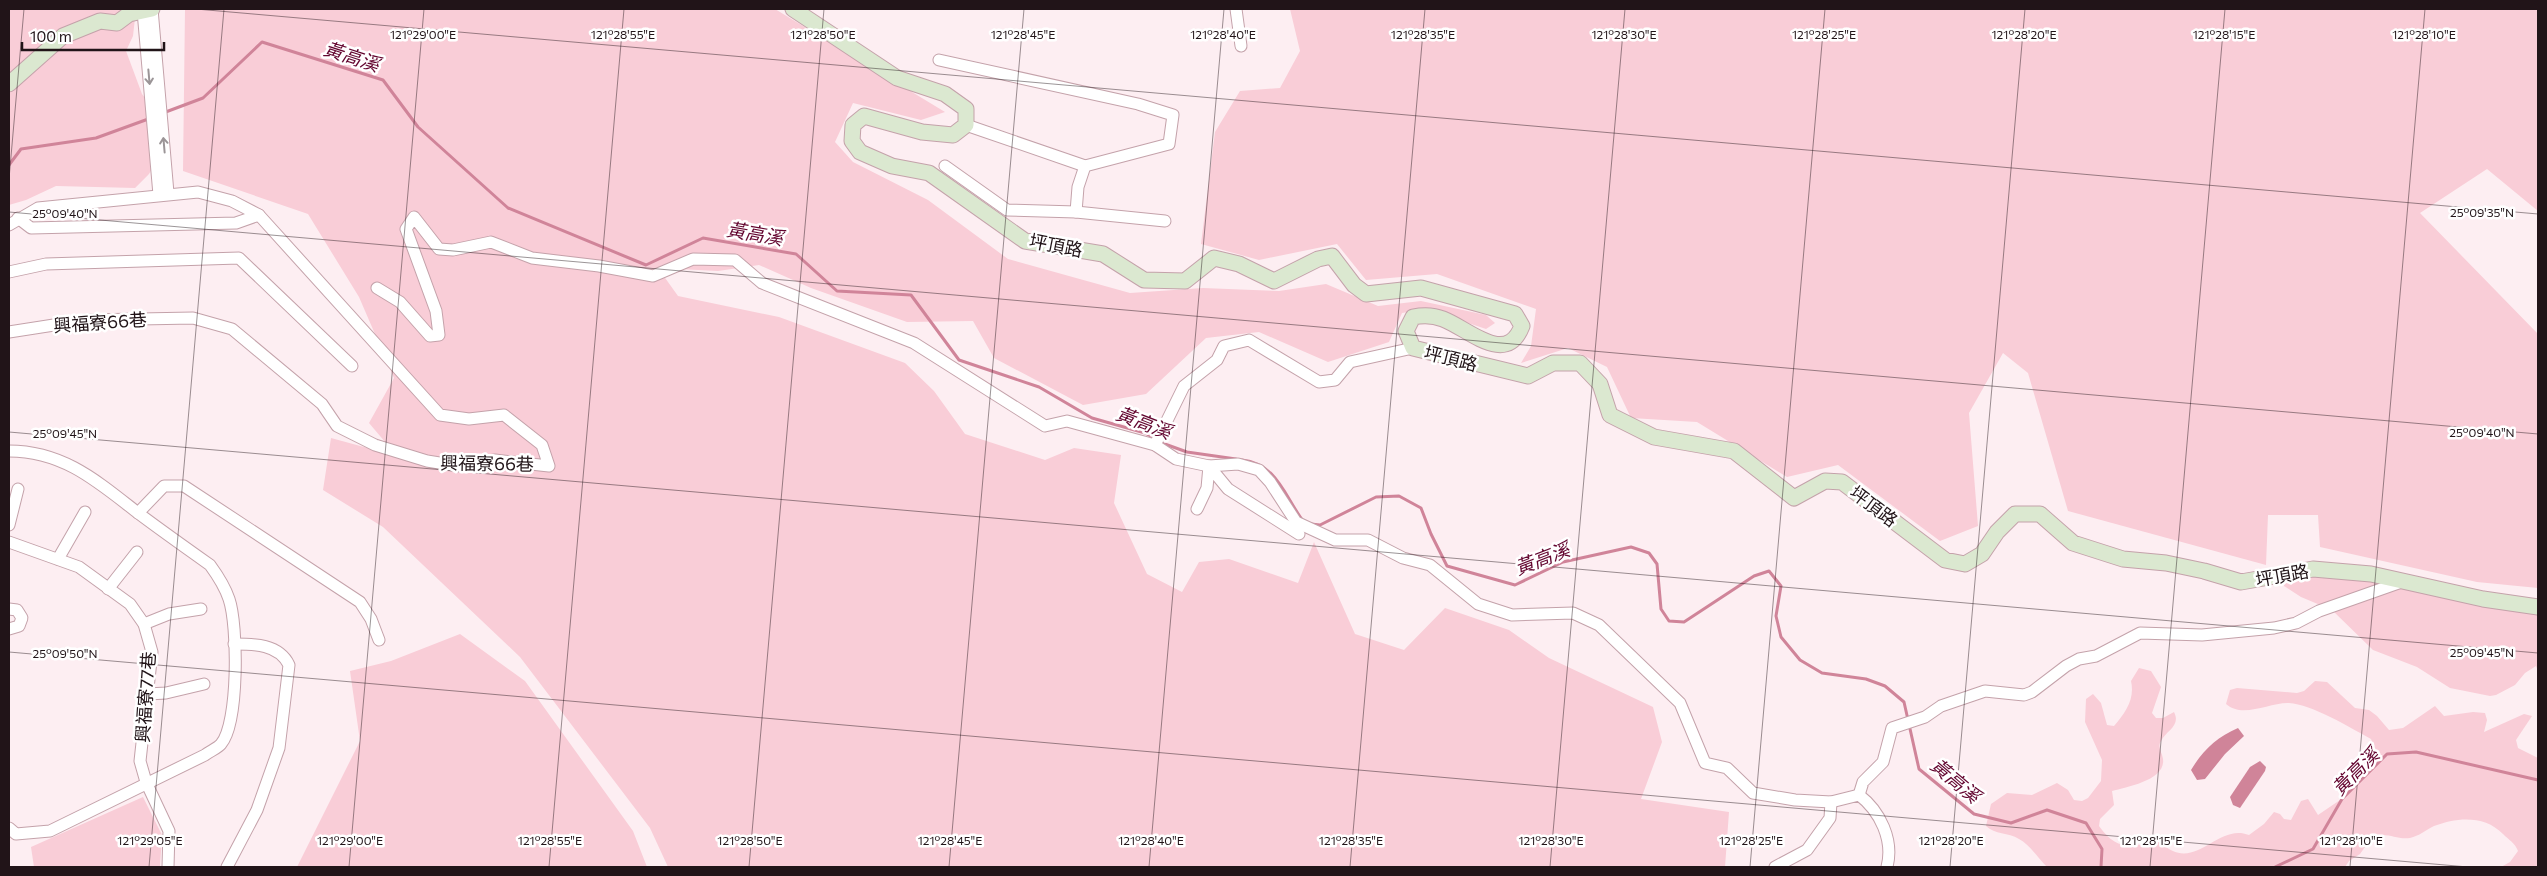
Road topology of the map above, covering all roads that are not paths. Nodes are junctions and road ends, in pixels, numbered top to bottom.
1 (793, 9) edge
2 (1236, 9) edge
3 (149, 10) edge
4 (1241, 46) dead end
5 (939, 60) dead end
6 (9, 84) edge
7 (966, 126) junction
8 (945, 166) dead end
9 (1085, 166) junction
10 (164, 194) junction
11 (1076, 212) junction
12 (259, 215) junction
13 (13, 221) edge
14 (1165, 221) dead end
15 (9, 272) edge
16 (376, 288) dead end
17 (9, 332) edge
18 (1413, 348) junction
19 (352, 366) dead end
20 (1155, 445) junction
21 (9, 451) edge
22 (1209, 466) junction
23 (18, 490) dead end
24 (1198, 509) dead end
25 (85, 512) dead end
26 (138, 513) junction
27 (9, 525) edge
28 (1299, 534) dead end
29 (9, 542) edge
30 (137, 552) dead end
31 (58, 559) junction
32 (2404, 581) junction
33 (108, 589) junction
34 (2538, 607) edge
35 (9, 609) edge
36 (201, 609) dead end
37 (144, 624) junction
38 (9, 628) edge
39 (379, 640) dead end
40 (234, 644) junction
41 (204, 684) dead end
42 (148, 694) junction
43 (146, 782) junction
44 (1860, 795) junction
45 (1831, 802) junction
46 (9, 828) edge
47 (168, 867) edge
48 (227, 867) edge
49 (1775, 867) edge
50 (1887, 867) edge

1 - 7 street
2 - 4 street
3 - 6 street
3 - 10 street
5 - 9 street
7 - 9 street
7 - 18 street, 坪頂路
8 - 11 street
9 - 11 street
10 - 12 street, 興福寮66巷
10 - 13 street, 興福寮66巷
11 - 14 street
12 - 13 street, 興福寮66巷
12 - 17 street, 興福寮66巷
15 - 19 street
16 - 20 street
18 - 20 street
18 - 32 street, 坪頂路
20 - 22 street
21 - 26 street
22 - 24 street
22 - 28 street
22 - 45 street
23 - 27 street
25 - 31 street
26 - 39 street
26 - 40 street
29 - 31 street, 興福寮77巷
30 - 33 street
31 - 33 street, 興福寮77巷
32 - 34 street, 坪頂路
32 - 44 street
33 - 37 street, 興福寮77巷
35 - 38 street
36 - 37 street
37 - 42 street, 興福寮77巷
40 - 43 street
40 - 48 street
41 - 42 street
42 - 43 street, 興福寮77巷
43 - 46 street
43 - 47 street, 興福寮77巷
44 - 45 street
44 - 50 street
45 - 49 street

